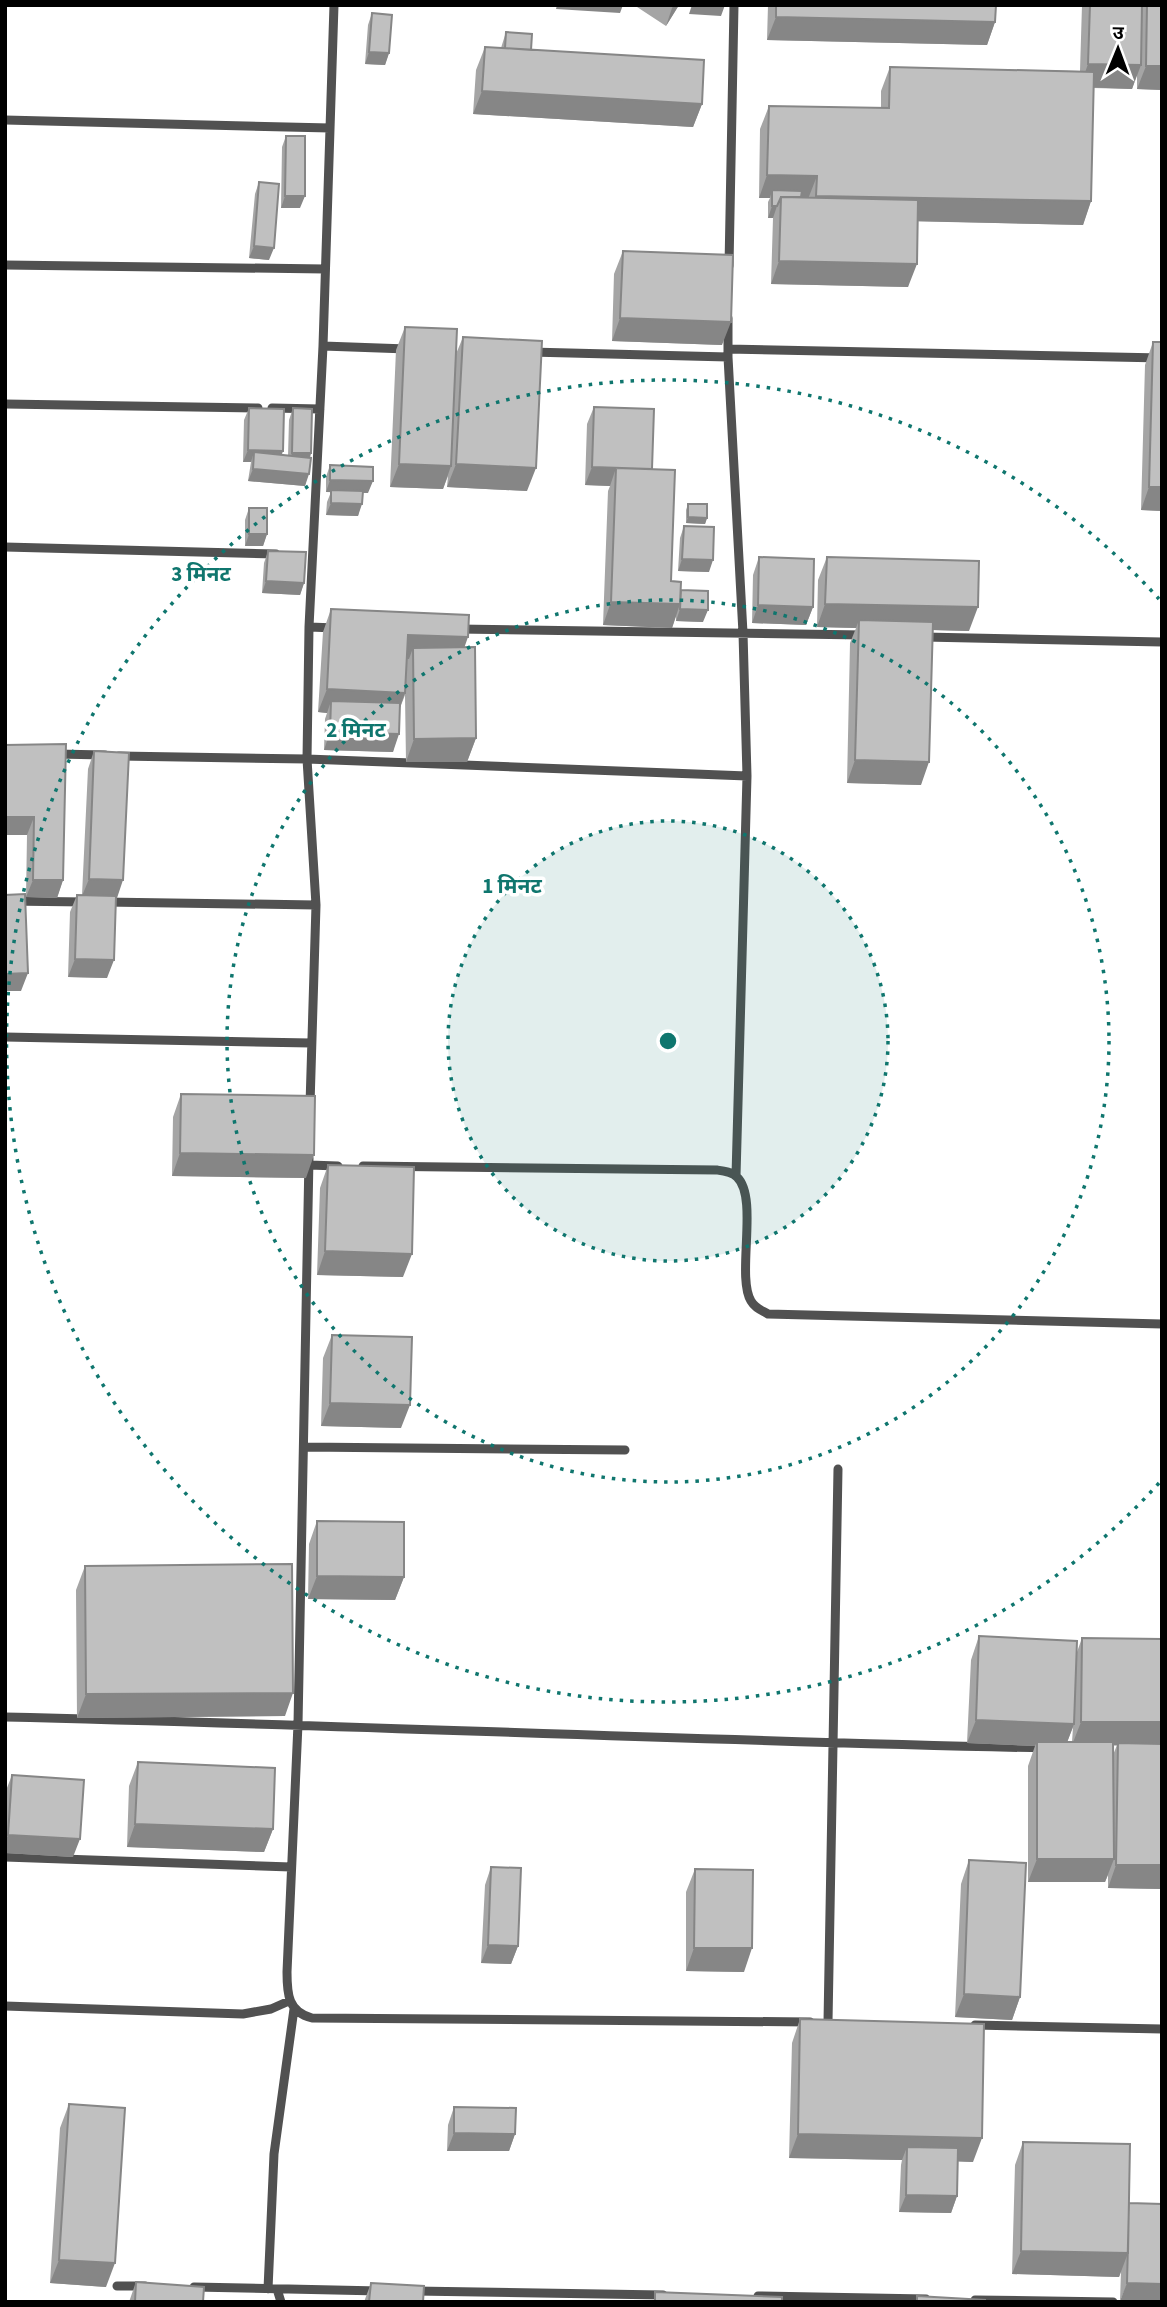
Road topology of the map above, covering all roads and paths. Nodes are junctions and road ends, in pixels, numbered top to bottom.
1 (334, 5) edge
2 (734, 5) edge
3 (5, 120) edge
4 (330, 128) junction
5 (5, 265) edge
6 (325, 270) junction
7 (729, 280) edge
8 (729, 308) edge
9 (323, 346) junction
10 (420, 349) edge
11 (518, 351) edge
12 (728, 353) junction
13 (1162, 358) edge
14 (5, 404) edge
15 (320, 409) junction
16 (5, 547) edge
17 (285, 554) edge
18 (299, 555) edge
19 (313, 555) junction
20 (309, 627) junction
21 (351, 628) edge
22 (449, 629) edge
23 (743, 633) junction
24 (868, 636) edge
25 (910, 636) edge
26 (1162, 642) edge
27 (46, 754) edge
28 (307, 759) junction
29 (747, 776) junction
30 (5, 901) edge
31 (316, 905) junction
32 (5, 1037) edge
33 (311, 1043) junction
34 (310, 1111) edge
35 (309, 1152) edge
36 (309, 1165) junction
37 (736, 1176) junction
38 (1162, 1324) edge
39 (304, 1447) junction
40 (625, 1450) dead end
41 (838, 1469) dead end
42 (5, 1717) edge
43 (298, 1724) junction
44 (833, 1744) junction
45 (1051, 1748) edge
46 (5, 1857) edge
47 (291, 1867) junction
48 (291, 2005) junction
49 (5, 2006) edge
50 (828, 2022) junction
51 (842, 2022) edge
52 (965, 2025) edge
53 (1162, 2029) edge
54 (117, 2286) dead end
55 (158, 2287) edge
56 (186, 2287) edge
57 (273, 2289) junction
58 (388, 2291) edge
59 (402, 2291) edge
60 (667, 2295) edge
61 (751, 2296) edge
62 (932, 2299) edge
63 (960, 2300) edge
64 (281, 2302) edge
65 (1113, 2302) edge

1 - 4 lane
2 - 7 lane
3 - 4 lane
4 - 6 lane
5 - 6 lane
6 - 9 lane
8 - 12 lane
9 - 10 lane
9 - 15 lane
11 - 12 lane
12 - 13 lane
12 - 23 lane
14 - 15 lane
15 - 19 lane
16 - 17 lane
18 - 19 lane
19 - 20 lane
20 - 21 lane
20 - 28 lane
22 - 23 lane
23 - 24 lane
23 - 29 lane
25 - 26 lane
27 - 28 lane
28 - 29 lane
28 - 31 lane
29 - 37 lane
30 - 31 lane
31 - 33 lane
32 - 33 lane
33 - 34 lane
35 - 36 lane
36 - 37 lane
36 - 39 lane
37 - 38 lane
39 - 40 lane
39 - 43 lane
41 - 44 lane
42 - 43 lane
43 - 44 lane
43 - 47 lane
44 - 45 lane
44 - 50 lane
46 - 47 lane
47 - 48 lane
48 - 49 lane
48 - 50 lane
48 - 57 lane
50 - 51 lane
52 - 53 lane
54 - 55 lane
56 - 57 lane
57 - 58 lane
57 - 64 lane
59 - 60 lane
61 - 62 lane
63 - 65 lane

